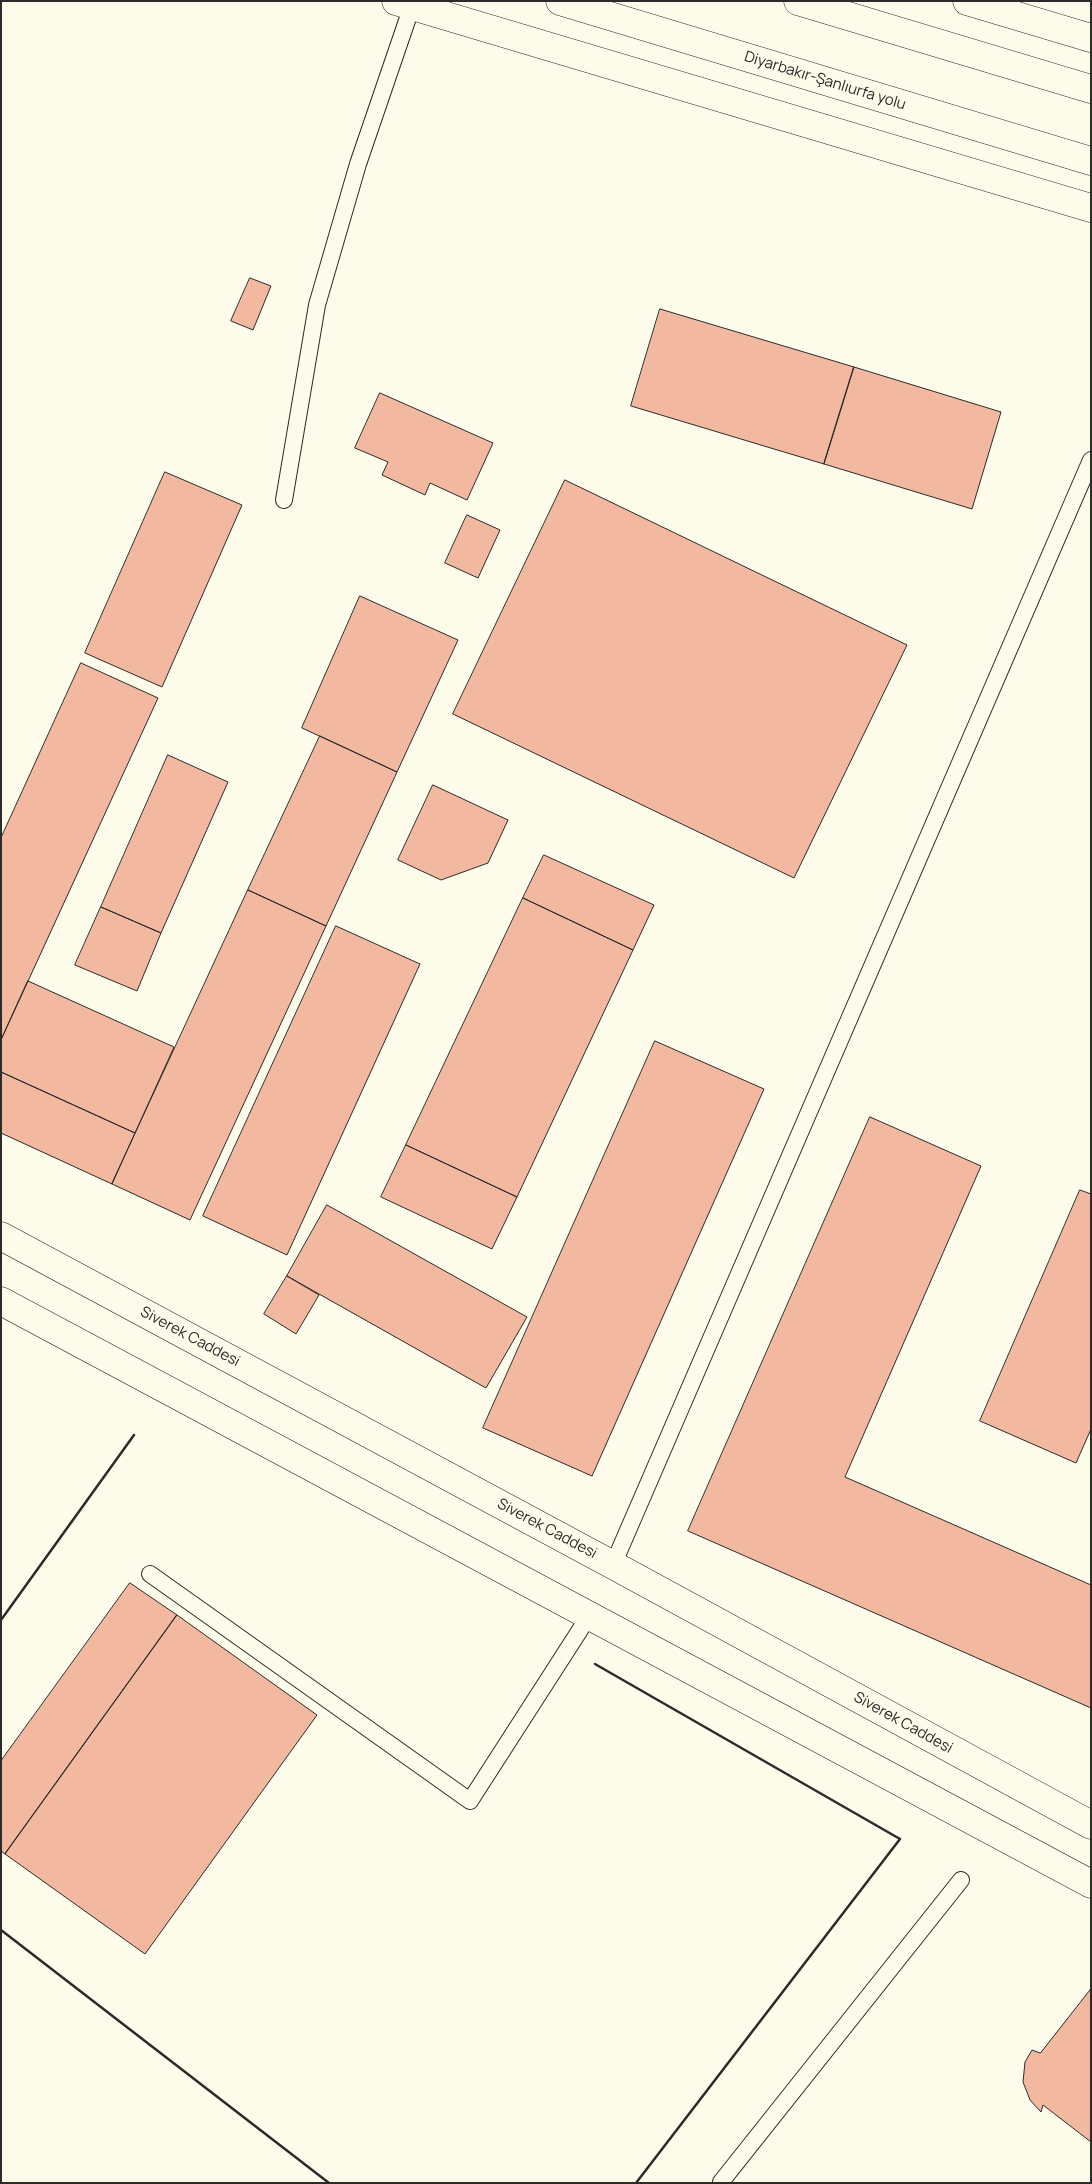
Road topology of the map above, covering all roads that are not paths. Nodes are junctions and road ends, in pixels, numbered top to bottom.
1 (560, 1) edge
2 (798, 1) edge
3 (967, 1) edge
4 (404, 4) edge
5 (1091, 38) edge
6 (1091, 89) edge
7 (1091, 161) edge
8 (1091, 208) edge
9 (1091, 460) edge
10 (284, 500) dead end
11 (1, 1236) edge
12 (1, 1301) edge
13 (614, 1565) junction
14 (150, 1574) dead end
15 (589, 1616) junction
16 (1091, 1825) edge
17 (961, 1880) dead end
18 (1091, 1884) edge
19 (722, 2182) edge

1 - 7 main road, Diyarbakır-Şanlıurfa yolu
2 - 6 main road
3 - 5 main road
4 - 8 main road
4 - 10 lane
9 - 13 lane
11 - 13 main road, Siverek Caddesi
12 - 15 main road
13 - 16 main road, Siverek Caddesi
14 - 15 lane
15 - 18 main road
17 - 19 lane

